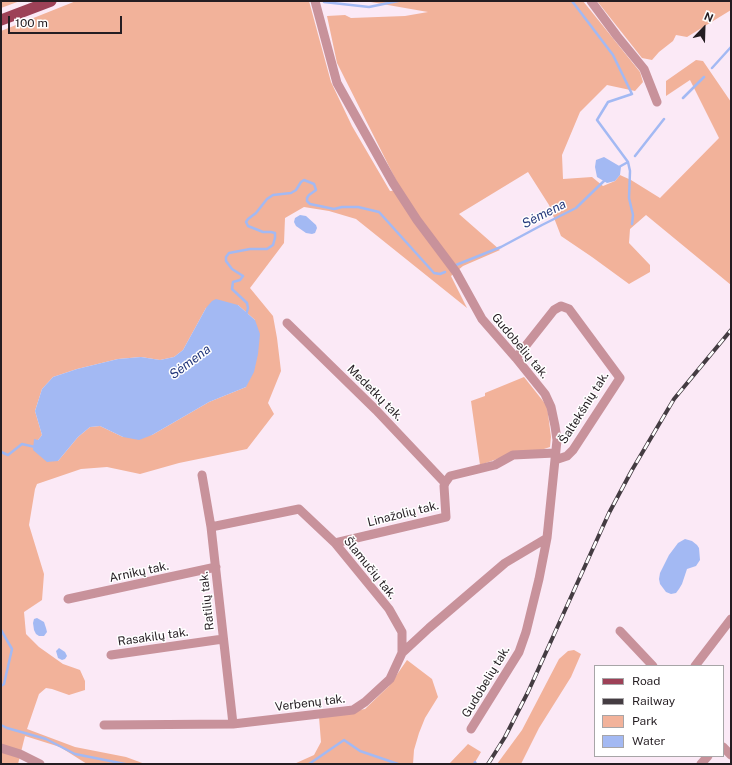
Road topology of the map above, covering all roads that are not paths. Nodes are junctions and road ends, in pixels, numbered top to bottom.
1 (51, 1) edge
2 (315, 1) edge
3 (591, 1) edge
4 (1, 20) edge
5 (657, 102) dead end
6 (287, 323) dead end
7 (516, 358) junction
8 (555, 456) junction
9 (202, 475) dead end
10 (445, 483) junction
11 (211, 527) junction
12 (547, 538) junction
13 (335, 543) junction
14 (216, 568) junction
15 (68, 599) dead end
16 (731, 619) edge
17 (620, 631) dead end
18 (223, 639) junction
19 (402, 653) junction
20 (111, 655) dead end
21 (652, 665) edge
22 (696, 665) edge
23 (233, 724) junction
24 (104, 725) dead end
25 (471, 729) dead end
26 (1, 748) edge
27 (724, 748) edge
28 (731, 756) edge
29 (27, 761) edge
30 (40, 764) edge

1 - 4 main road
2 - 7 street, Gudobelių tak.
3 - 5 street
6 - 10 street, Medetkų tak.
7 - 8 street, Gudobelių tak.
7 - 8 street, Šaltekšnių tak.
8 - 10 street, Linažolių tak.
8 - 12 street, Gudobelių tak.
9 - 11 street, Ratilių tak.
10 - 13 street, Linažolių tak.
11 - 13 street, Šlamučių tak.
11 - 14 street, Ratilių tak.
12 - 19 street, Verbenų tak.
12 - 25 street, Gudobelių tak.
13 - 19 street, Šlamučių tak.
14 - 15 street, Arnikų tak.
14 - 18 street, Ratilių tak.
16 - 22 street
17 - 21 street
18 - 20 street, Rasakilų tak.
18 - 23 street, Ratilių tak.
19 - 23 street, Verbenų tak.
23 - 24 street, Verbenų tak.
26 - 29 street
27 - 28 street
29 - 30 street

